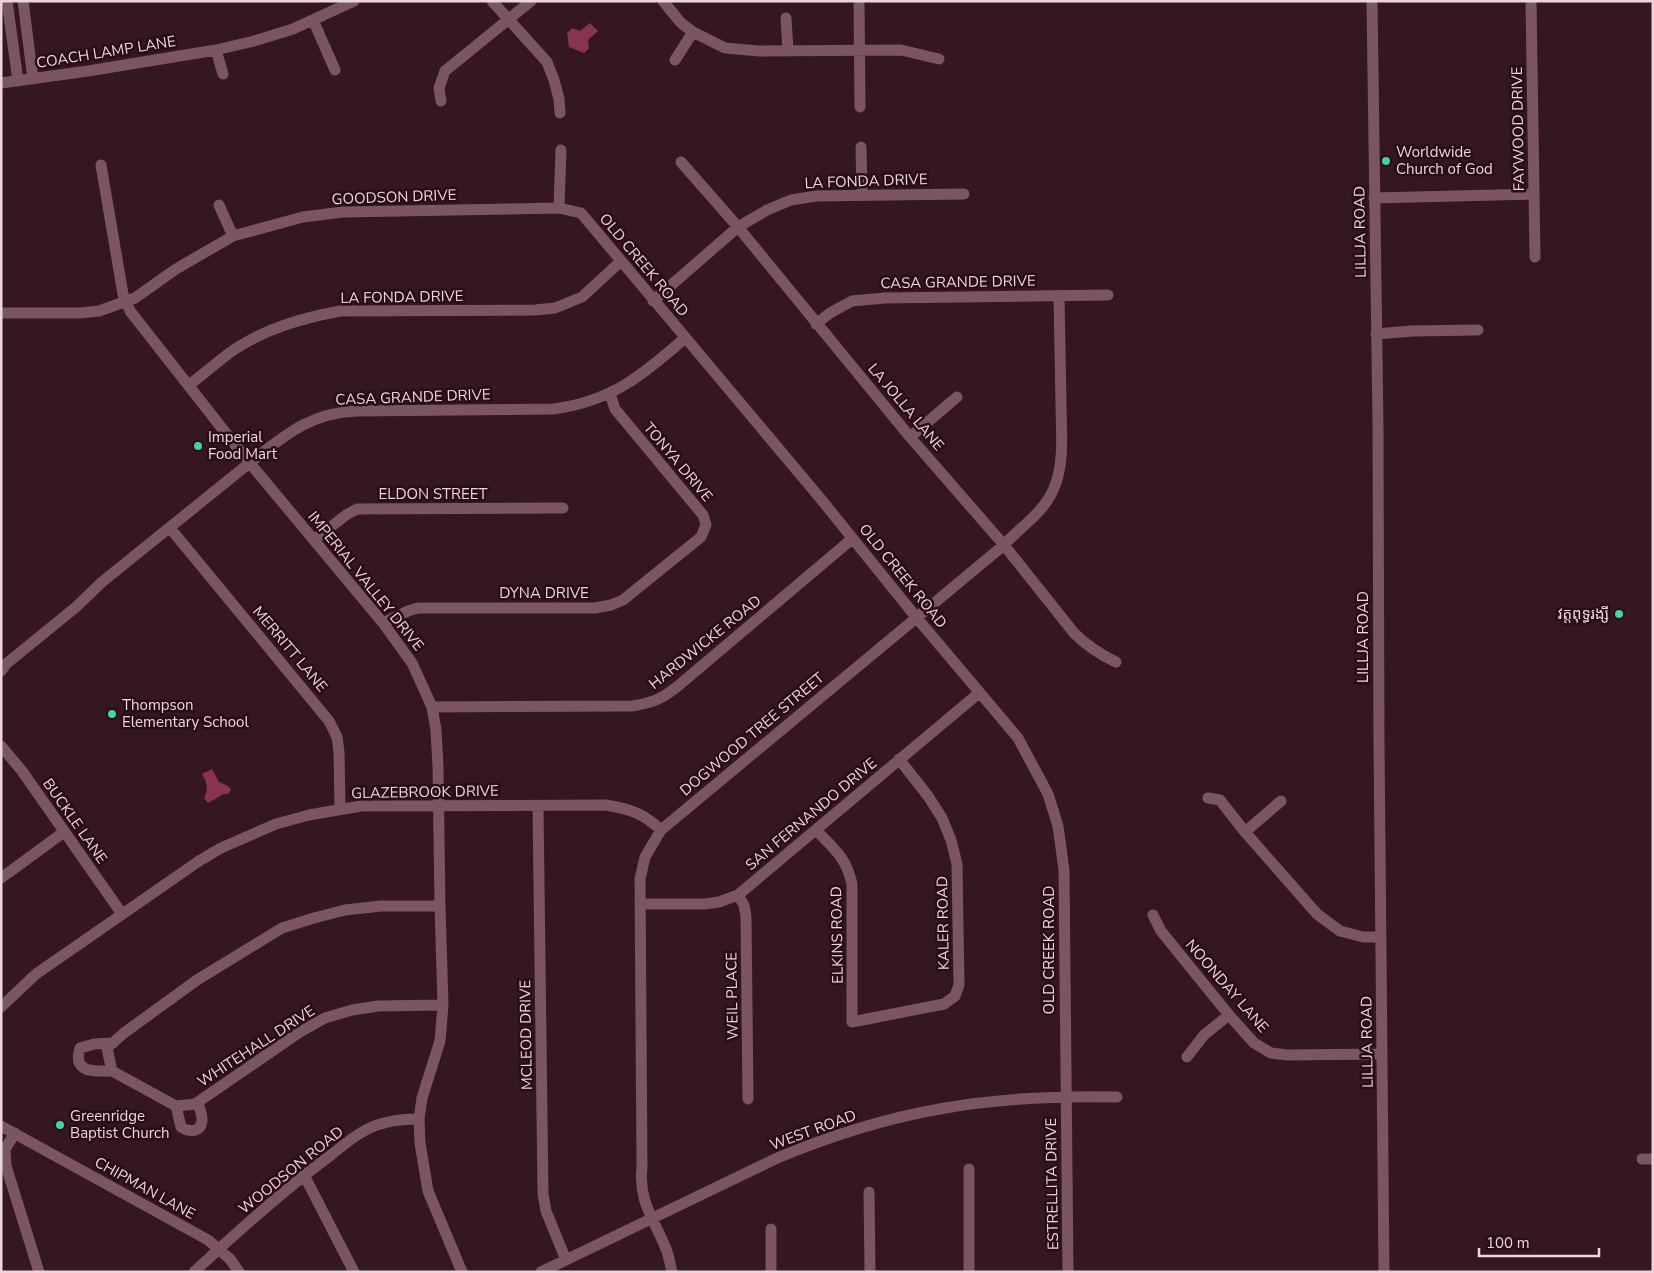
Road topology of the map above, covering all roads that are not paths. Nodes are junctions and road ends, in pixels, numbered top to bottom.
1 (8, 1) edge
2 (23, 1) edge
3 (354, 1) edge
4 (492, 1) edge
5 (531, 1) edge
6 (663, 1) edge
7 (859, 1) edge
8 (1372, 1) edge
9 (1532, 1) edge
10 (786, 18) dead end
11 (508, 19) junction
12 (313, 20) junction
13 (693, 32) junction
14 (216, 50) junction
15 (859, 50) junction
16 (788, 51) junction
17 (939, 59) dead end
18 (676, 60) dead end
19 (334, 70) dead end
20 (223, 74) dead end
21 (33, 79) junction
22 (18, 81) junction
23 (1, 83) edge
24 (441, 101) dead end
25 (860, 107) dead end
26 (560, 114) dead end
27 (861, 147) dead end
28 (561, 150) dead end
29 (681, 162) dead end
30 (101, 165) dead end
31 (862, 194) junction
32 (964, 194) dead end
33 (1534, 194) junction
34 (1374, 198) junction
35 (219, 205) dead end
36 (559, 208) junction
37 (738, 227) junction
38 (233, 236) junction
39 (1535, 257) dead end
40 (620, 262) junction
41 (1108, 295) dead end
42 (1059, 296) junction
43 (653, 301) junction
44 (126, 302) junction
45 (1, 313) edge
46 (816, 324) junction
47 (1478, 330) dead end
48 (1376, 334) junction
49 (685, 338) junction
50 (189, 385) junction
51 (610, 394) junction
52 (957, 397) dead end
53 (910, 437) junction
54 (250, 463) junction
55 (563, 508) dead end
56 (170, 528) junction
57 (852, 539) junction
58 (314, 540) junction
59 (1004, 545) junction
60 (688, 548) joint
61 (916, 617) junction
62 (383, 623) junction
63 (1116, 662) dead end
64 (1, 671) edge
65 (979, 692) junction
66 (432, 707) junction
67 (1, 746) edge
68 (899, 759) junction
69 (1208, 798) dead end
70 (1280, 801) dead end
71 (438, 805) junction
72 (538, 806) junction
73 (340, 808) junction
74 (661, 830) junction
75 (816, 830) junction
76 (64, 832) junction
77 (1245, 832) junction
78 (1, 878) edge
79 (738, 895) junction
80 (640, 904) junction
81 (440, 906) junction
82 (122, 914) junction
83 (1153, 916) dead end
84 (1381, 937) junction
85 (443, 1005) junction
86 (1, 1007) edge
87 (1229, 1015) junction
88 (852, 1022) joint
89 (113, 1043) junction
90 (1382, 1054) junction
91 (1187, 1056) dead end
92 (112, 1071) junction
93 (1066, 1096) junction
94 (1117, 1097) dead end
95 (748, 1099) dead end
96 (198, 1102) junction
97 (176, 1106) junction
98 (419, 1119) junction
99 (1, 1126) edge
100 (15, 1133) junction
101 (969, 1169) dead end
102 (304, 1176) junction
103 (869, 1192) dead end
104 (651, 1219) junction
105 (771, 1229) dead end
106 (219, 1249) junction
107 (566, 1260) junction
108 (39, 1272) edge
109 (194, 1272) edge
110 (239, 1272) edge
111 (354, 1272) edge
112 (462, 1272) edge
113 (541, 1272) edge
114 (672, 1272) edge
115 (771, 1272) edge
116 (870, 1272) edge
117 (969, 1272) edge
118 (1068, 1272) edge
119 (1384, 1272) edge

1 - 22 street
2 - 21 street
3 - 12 street, COACH LAMP LANE
4 - 11 street
5 - 11 street
6 - 13 street
7 - 15 street
8 - 34 street, LILLJA ROAD
9 - 33 street, FAYWOOD DRIVE
10 - 16 street
11 - 24 street
11 - 26 street
12 - 14 street, COACH LAMP LANE
12 - 19 street
13 - 16 street
13 - 18 street
14 - 20 street
14 - 21 street, COACH LAMP LANE
15 - 16 street
15 - 17 street
15 - 25 street
21 - 22 street, COACH LAMP LANE
22 - 23 street, COACH LAMP LANE
27 - 31 street
28 - 36 street
29 - 37 street, LA JOLLA LANE
30 - 44 street, IMPERIAL VALLEY DRIVE
31 - 32 street, LA FONDA DRIVE
31 - 37 street, LA FONDA DRIVE
33 - 34 street
33 - 39 street, FAYWOOD DRIVE
34 - 48 street, LILLJA ROAD
35 - 38 street
36 - 38 street, GOODSON DRIVE
36 - 40 street, OLD CREEK ROAD
37 - 43 street, LA FONDA DRIVE
37 - 46 street, LA JOLLA LANE
38 - 44 street, GOODSON DRIVE
40 - 43 street, OLD CREEK ROAD
40 - 50 street, LA FONDA DRIVE
41 - 42 street, CASA GRANDE DRIVE
42 - 46 street, CASA GRANDE DRIVE
42 - 59 street, DOGWOOD TREE STREET
43 - 49 street, OLD CREEK ROAD
44 - 45 street, GOODSON DRIVE
44 - 50 street, IMPERIAL VALLEY DRIVE
46 - 53 street, LA JOLLA LANE
47 - 48 street
48 - 84 street, LILLJA ROAD
49 - 51 street, CASA GRANDE DRIVE
49 - 57 street, OLD CREEK ROAD
50 - 54 street, IMPERIAL VALLEY DRIVE
51 - 54 street, CASA GRANDE DRIVE
51 - 60 street, TONYA DRIVE
52 - 53 street
53 - 59 street, LA JOLLA LANE
54 - 56 street, CASA GRANDE DRIVE
54 - 58 street, IMPERIAL VALLEY DRIVE
55 - 58 street, ELDON STREET
56 - 64 street, CASA GRANDE DRIVE
56 - 73 street, MERRITT LANE
57 - 61 street, OLD CREEK ROAD
57 - 66 street, HARDWICKE ROAD
58 - 62 street, IMPERIAL VALLEY DRIVE
59 - 61 street, DOGWOOD TREE STREET
59 - 63 street, LA JOLLA LANE
60 - 62 street, DYNA DRIVE
61 - 65 street, OLD CREEK ROAD
61 - 74 street, DOGWOOD TREE STREET
62 - 66 street, IMPERIAL VALLEY DRIVE
65 - 68 street, SAN FERNANDO DRIVE
65 - 93 street, OLD CREEK ROAD
66 - 71 street, IMPERIAL VALLEY DRIVE
67 - 76 street, BUCKLE LANE
68 - 75 street, SAN FERNANDO DRIVE
68 - 88 street, KALER ROAD
69 - 77 street
70 - 77 street
71 - 72 street, GLAZEBROOK DRIVE
71 - 73 street, GLAZEBROOK DRIVE
71 - 81 street, IMPERIAL VALLEY DRIVE
72 - 74 street, GLAZEBROOK DRIVE
72 - 107 street, MCLEOD DRIVE
73 - 82 street, GLAZEBROOK DRIVE
74 - 80 street, DOGWOOD TREE STREET
75 - 79 street, SAN FERNANDO DRIVE
75 - 88 street, ELKINS ROAD
76 - 78 street
76 - 82 street, BUCKLE LANE
77 - 84 street
79 - 80 street, SAN FERNANDO DRIVE
79 - 95 street, WEIL PLACE
80 - 104 street, DOGWOOD TREE STREET
81 - 85 street, IMPERIAL VALLEY DRIVE
81 - 89 street
82 - 86 street, GLAZEBROOK DRIVE
83 - 87 street, NOONDAY LANE
84 - 90 street, LILLJA ROAD
85 - 96 street, WHITEHALL DRIVE
85 - 98 street, IMPERIAL VALLEY DRIVE
87 - 90 street, NOONDAY LANE
87 - 91 street
89 - 92 street
89 - 92 street
90 - 119 street, LILLJA ROAD
92 - 97 street
93 - 94 street, WEST ROAD
93 - 104 street, WEST ROAD
93 - 118 street, ESTRELLITA DRIVE
96 - 97 street, WHITEHALL DRIVE
96 - 97 street
98 - 102 street, WOODSON ROAD
98 - 112 street, IMPERIAL VALLEY DRIVE
99 - 100 street, CHIPMAN LANE
100 - 106 street, CHIPMAN LANE
100 - 108 street
101 - 117 street
102 - 106 street, WOODSON ROAD
102 - 111 street
103 - 116 street
104 - 107 street, WEST ROAD
104 - 114 street, DOGWOOD TREE STREET
105 - 115 street
106 - 109 street, WOODSON ROAD
106 - 110 street, CHIPMAN LANE
107 - 113 street, WEST ROAD

